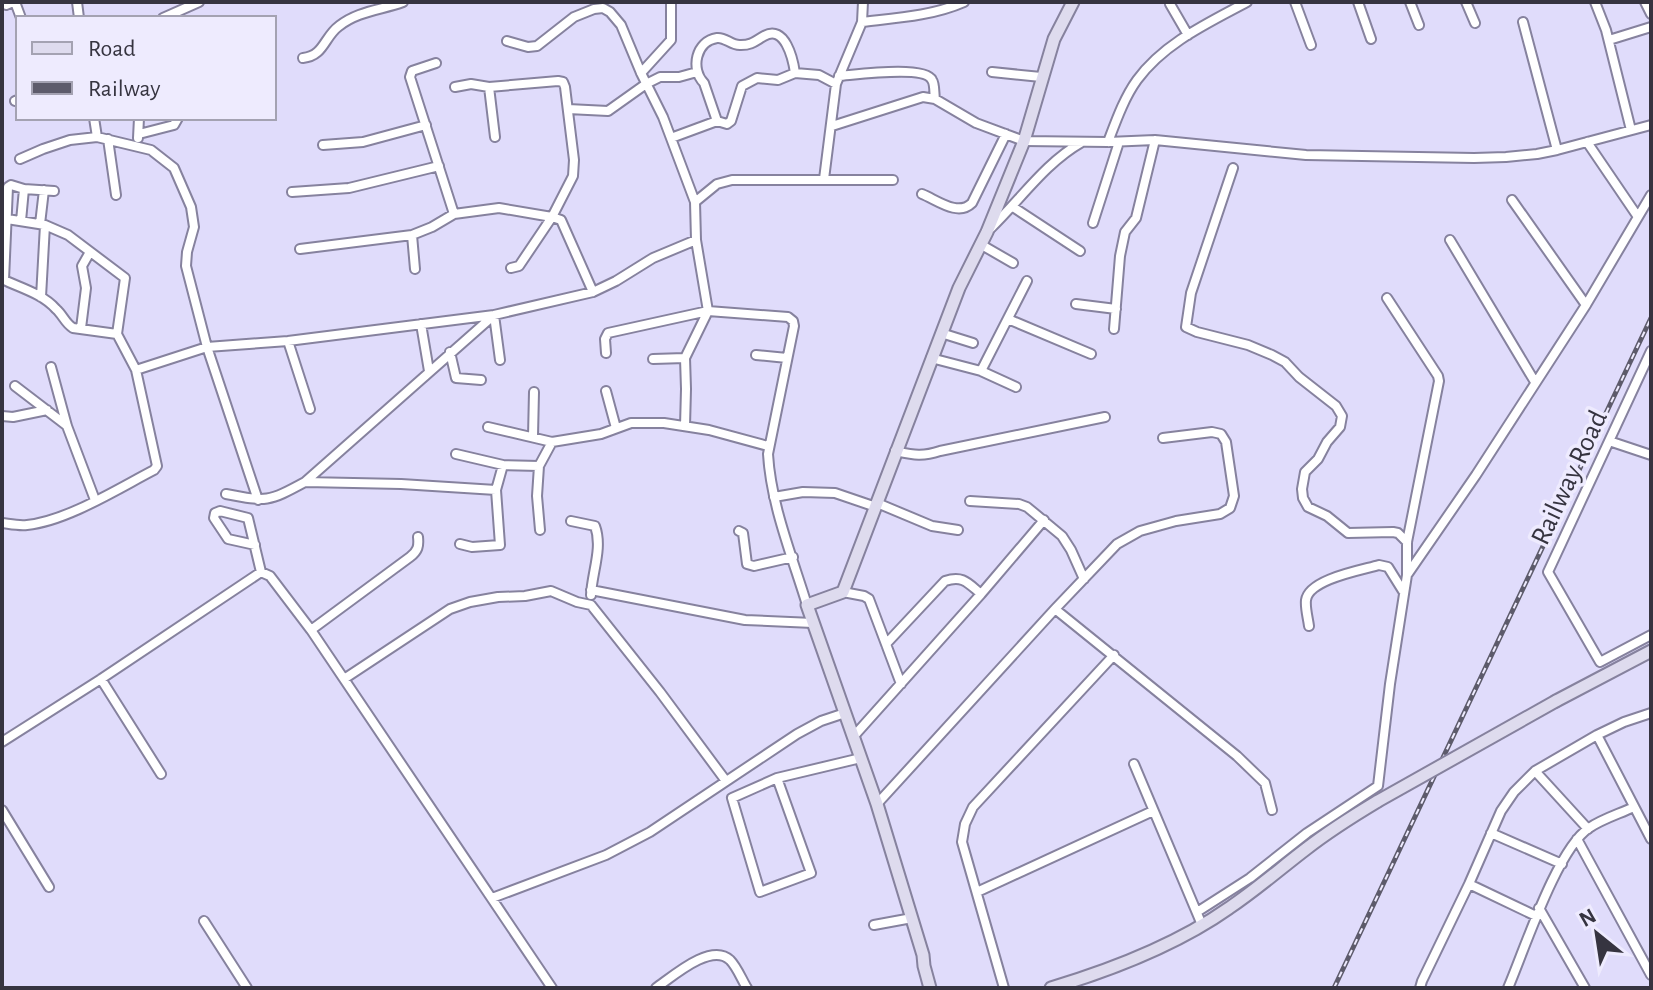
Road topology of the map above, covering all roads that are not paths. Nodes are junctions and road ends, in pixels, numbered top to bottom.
1 (14, 2) edge
2 (199, 2) edge
3 (403, 2) edge
4 (671, 2) edge
5 (863, 2) edge
6 (964, 2) edge
7 (1073, 2) edge
8 (1247, 2) edge
9 (1295, 2) edge
10 (1358, 2) edge
11 (1410, 2) edge
12 (1466, 2) edge
13 (1595, 2) edge
14 (1645, 2) edge
15 (2, 3) edge
16 (954, 4) edge
17 (1170, 4) dead end
18 (1651, 14) edge
19 (168, 16) edge
20 (862, 22) junction
21 (1523, 22) dead end
22 (1475, 23) dead end
23 (1419, 25) dead end
24 (1651, 27) edge
25 (1188, 35) junction
26 (1371, 39) dead end
27 (1609, 40) junction
28 (507, 41) dead end
29 (1311, 45) dead end
30 (303, 58) dead end
31 (436, 63) dead end
32 (697, 72) junction
33 (992, 72) dead end
34 (641, 73) junction
35 (795, 73) junction
36 (1041, 77) junction
37 (837, 80) junction
38 (646, 84) junction
39 (455, 87) dead end
40 (489, 87) junction
41 (935, 99) junction
42 (568, 109) junction
43 (94, 120) edge
44 (139, 120) edge
45 (178, 120) edge
46 (717, 121) junction
47 (426, 125) junction
48 (1651, 125) edge
49 (832, 126) junction
50 (1631, 130) junction
51 (139, 134) junction
52 (1006, 134) junction
53 (97, 137) junction
54 (495, 137) dead end
55 (671, 138) junction
56 (108, 139) junction
57 (1155, 140) junction
58 (1024, 141) junction
59 (1083, 142) junction
60 (1108, 142) junction
61 (1119, 142) junction
62 (1587, 142) junction
63 (323, 145) dead end
64 (137, 147) junction
65 (1557, 150) junction
66 (20, 159) dead end
67 (439, 166) junction
68 (1233, 168) dead end
69 (824, 179) junction
70 (893, 180) dead end
71 (24, 189) junction
72 (44, 190) junction
73 (54, 191) dead end
74 (292, 192) dead end
75 (922, 194) dead end
76 (116, 195) dead end
77 (1651, 195) edge
78 (1512, 200) dead end
79 (695, 202) junction
80 (1013, 207) junction
81 (454, 214) junction
82 (552, 217) junction
83 (1638, 217) junction
84 (7, 219) junction
85 (21, 221) junction
86 (1093, 223) dead end
87 (42, 225) junction
88 (987, 232) junction
89 (412, 235) junction
90 (696, 240) junction
91 (1450, 240) dead end
92 (980, 244) junction
93 (300, 249) dead end
94 (1080, 251) dead end
95 (90, 252) junction
96 (1013, 263) dead end
97 (511, 268) dead end
98 (415, 269) dead end
99 (1027, 281) dead end
100 (593, 292) junction
101 (41, 297) junction
102 (1387, 298) dead end
103 (1076, 304) dead end
104 (1586, 305) junction
105 (1116, 309) junction
106 (708, 311) junction
107 (494, 315) junction
108 (1008, 319) junction
109 (421, 324) junction
110 (81, 328) junction
111 (1114, 329) dead end
112 (941, 333) junction
113 (117, 334) junction
114 (288, 341) junction
115 (973, 343) dead end
116 (207, 347) junction
117 (1651, 351) edge
118 (450, 352) junction
119 (606, 353) dead end
120 (1091, 354) dead end
121 (756, 355) dead end
122 (685, 358) junction
123 (787, 358) junction
124 (931, 358) junction
125 (653, 359) dead end
126 (500, 360) dead end
127 (51, 367) dead end
128 (136, 370) junction
129 (429, 371) junction
130 (981, 371) junction
131 (481, 380) dead end
132 (1535, 382) junction
133 (15, 386) dead end
134 (1016, 387) dead end
135 (606, 391) dead end
136 (534, 392) dead end
137 (310, 409) dead end
138 (47, 410) junction
139 (3, 415) edge
140 (1105, 417) dead end
141 (67, 426) junction
142 (685, 426) junction
143 (488, 427) dead end
144 (616, 428) junction
145 (533, 436) junction
146 (1163, 438) dead end
147 (1609, 441) junction
148 (552, 442) junction
149 (768, 446) junction
150 (895, 451) junction
151 (456, 454) dead end
152 (1651, 455) edge
153 (503, 465) junction
154 (539, 466) junction
155 (305, 482) junction
156 (496, 490) junction
157 (226, 494) dead end
158 (774, 497) junction
159 (95, 500) junction
160 (258, 500) junction
161 (970, 501) dead end
162 (877, 505) junction
163 (1044, 520) junction
164 (571, 521) dead end
165 (2, 523) edge
166 (540, 530) dead end
167 (958, 530) dead end
168 (739, 531) dead end
169 (418, 537) dead end
170 (1407, 542) junction
171 (460, 544) dead end
172 (255, 545) junction
173 (793, 557) junction
174 (261, 572) junction
175 (1407, 575) junction
176 (1084, 579) junction
177 (591, 590) junction
178 (1403, 591) junction
179 (843, 592) junction
180 (981, 594) junction
181 (591, 605) junction
182 (807, 605) junction
183 (1055, 609) junction
184 (813, 623) junction
185 (1309, 626) dead end
186 (311, 630) junction
187 (1651, 635) edge
188 (886, 644) junction
189 (1651, 651) edge
190 (1114, 655) junction
191 (101, 679) junction
192 (344, 679) junction
193 (901, 684) junction
194 (845, 713) junction
195 (1651, 713) edge
196 (1597, 735) junction
197 (854, 736) junction
198 (2, 742) edge
199 (861, 758) junction
200 (1134, 764) dead end
201 (1535, 771) junction
202 (161, 774) dead end
203 (777, 778) junction
204 (726, 781) junction
205 (877, 804) junction
206 (1634, 807) junction
207 (2, 810) edge
208 (1272, 810) dead end
209 (1153, 811) junction
210 (1588, 829) junction
211 (1491, 833) junction
212 (1577, 839) junction
213 (1651, 839) edge
214 (1562, 864) junction
215 (1254, 882) junction
216 (1469, 884) junction
217 (49, 887) dead end
218 (977, 892) junction
219 (492, 898) junction
220 (1197, 912) junction
221 (1538, 912) junction
222 (912, 918) junction
223 (204, 921) dead end
224 (874, 925) dead end
225 (1202, 925) junction
226 (923, 955) junction
227 (1651, 975) edge
228 (1584, 987) edge
229 (247, 988) edge
230 (552, 988) edge
231 (656, 988) edge
232 (747, 988) edge
233 (930, 988) edge
234 (937, 988) edge
235 (1004, 988) edge
236 (1051, 988) edge
237 (1420, 988) edge
238 (1508, 988) edge

1 - 15 street
2 - 19 street
3 - 30 street
4 - 34 street
5 - 20 street
6 - 16 street
7 - 36 main road
8 - 25 street
9 - 29 street
10 - 26 street
11 - 23 street
12 - 22 street
13 - 27 street
14 - 18 street
16 - 20 street
17 - 25 street
20 - 37 street
21 - 65 street
24 - 27 street
25 - 60 street
27 - 50 street
28 - 34 street
31 - 47 street
32 - 35 street
32 - 38 street
32 - 46 street
33 - 36 street
34 - 38 street
35 - 37 street
35 - 46 street
36 - 58 main road
37 - 41 street
37 - 49 street
38 - 42 street
38 - 55 street
39 - 40 street
40 - 42 street
40 - 54 street
41 - 49 street
41 - 52 street
42 - 82 street
43 - 53 street
44 - 51 street
45 - 51 street
46 - 55 street
47 - 63 street
47 - 67 street
48 - 50 street
49 - 69 street
50 - 62 street
51 - 64 street
52 - 58 street
52 - 75 street
53 - 56 street
53 - 66 street
55 - 79 street
56 - 64 street
56 - 76 street
57 - 61 street
57 - 65 street
57 - 105 street
58 - 59 street
58 - 88 main road
59 - 60 street
59 - 80 street
60 - 61 street
61 - 86 street
62 - 65 street
62 - 83 street
64 - 116 street
67 - 74 street
67 - 81 street
68 - 170 street
69 - 70 street
69 - 79 street
71 - 72 street
71 - 84 street
71 - 85 street
72 - 73 street
72 - 87 street
77 - 83 street
78 - 104 street
79 - 90 street
80 - 88 street
80 - 94 street
81 - 82 street
81 - 89 street
82 - 97 street
82 - 100 street
83 - 104 street
84 - 85 street
84 - 101 street
85 - 87 street
87 - 95 street
87 - 101 street
88 - 92 main road
89 - 93 street
89 - 98 street
90 - 100 street
90 - 106 street
91 - 132 street
92 - 96 street
92 - 112 main road
95 - 110 street
95 - 113 street
99 - 108 street
100 - 107 street
101 - 110 street
102 - 170 street
103 - 105 street
104 - 132 street
105 - 111 street
106 - 119 street
106 - 122 street
106 - 123 street
107 - 109 street
107 - 118 street
107 - 126 street
108 - 120 street
108 - 130 street
109 - 114 street
109 - 129 street
110 - 113 street
112 - 115 street
112 - 124 main road
113 - 128 street
114 - 116 street
114 - 137 street
116 - 128 street
116 - 160 street
117 - 147 street, Railway Road
118 - 129 street
118 - 131 street
121 - 123 street
122 - 125 street
122 - 142 street
123 - 149 street
124 - 130 street
124 - 150 main road
127 - 141 street
128 - 159 street
129 - 155 street
130 - 134 street
132 - 175 street
133 - 138 street
135 - 144 street
136 - 145 street
138 - 139 street
138 - 141 street
140 - 150 street
141 - 159 street
142 - 144 street
142 - 149 street
143 - 145 street
144 - 148 street
145 - 148 street
146 - 176 street
147 - 152 street
147 - 187 street, Railway Road
148 - 154 street
149 - 158 street
150 - 162 main road
151 - 153 street
153 - 154 street
153 - 156 street
154 - 166 street
155 - 156 street
155 - 160 street
156 - 171 street
157 - 160 street
158 - 162 street
158 - 173 street
159 - 165 street
161 - 163 street
162 - 167 street
162 - 179 main road
163 - 176 street
163 - 180 street
164 - 177 street
168 - 173 street
169 - 186 street
170 - 175 street
172 - 172 street
172 - 174 street
173 - 182 street
174 - 186 street
174 - 191 street
175 - 178 street
176 - 183 street
177 - 181 street
177 - 184 street
178 - 185 street
178 - 215 street
179 - 182 main road
179 - 188 street
180 - 188 street
180 - 193 street
181 - 192 street
181 - 204 street
182 - 184 main road
183 - 190 street
183 - 205 street
184 - 194 main road
186 - 192 street
188 - 193 street
189 - 215 main road, bridge
190 - 208 street
190 - 218 street
191 - 198 street
191 - 202 street
192 - 219 street
193 - 197 street
194 - 197 main road
194 - 204 street
195 - 196 street
196 - 201 street
196 - 206 street
197 - 199 main road
199 - 203 street
199 - 205 main road
200 - 209 street
201 - 210 street
201 - 211 street
203 - 203 street
204 - 219 street
205 - 222 main road
206 - 210 street
206 - 213 street
207 - 217 street
209 - 218 street
209 - 220 street
210 - 212 street
211 - 214 street
211 - 216 street
212 - 214 street
212 - 227 street
214 - 221 street
215 - 220 street
215 - 225 main road
216 - 221 street
216 - 237 street
218 - 235 street
219 - 230 street
220 - 225 street
221 - 228 street
221 - 238 street
222 - 224 street
222 - 226 main road
223 - 229 street
225 - 236 main road
226 - 233 main road
226 - 234 main road
231 - 232 street

